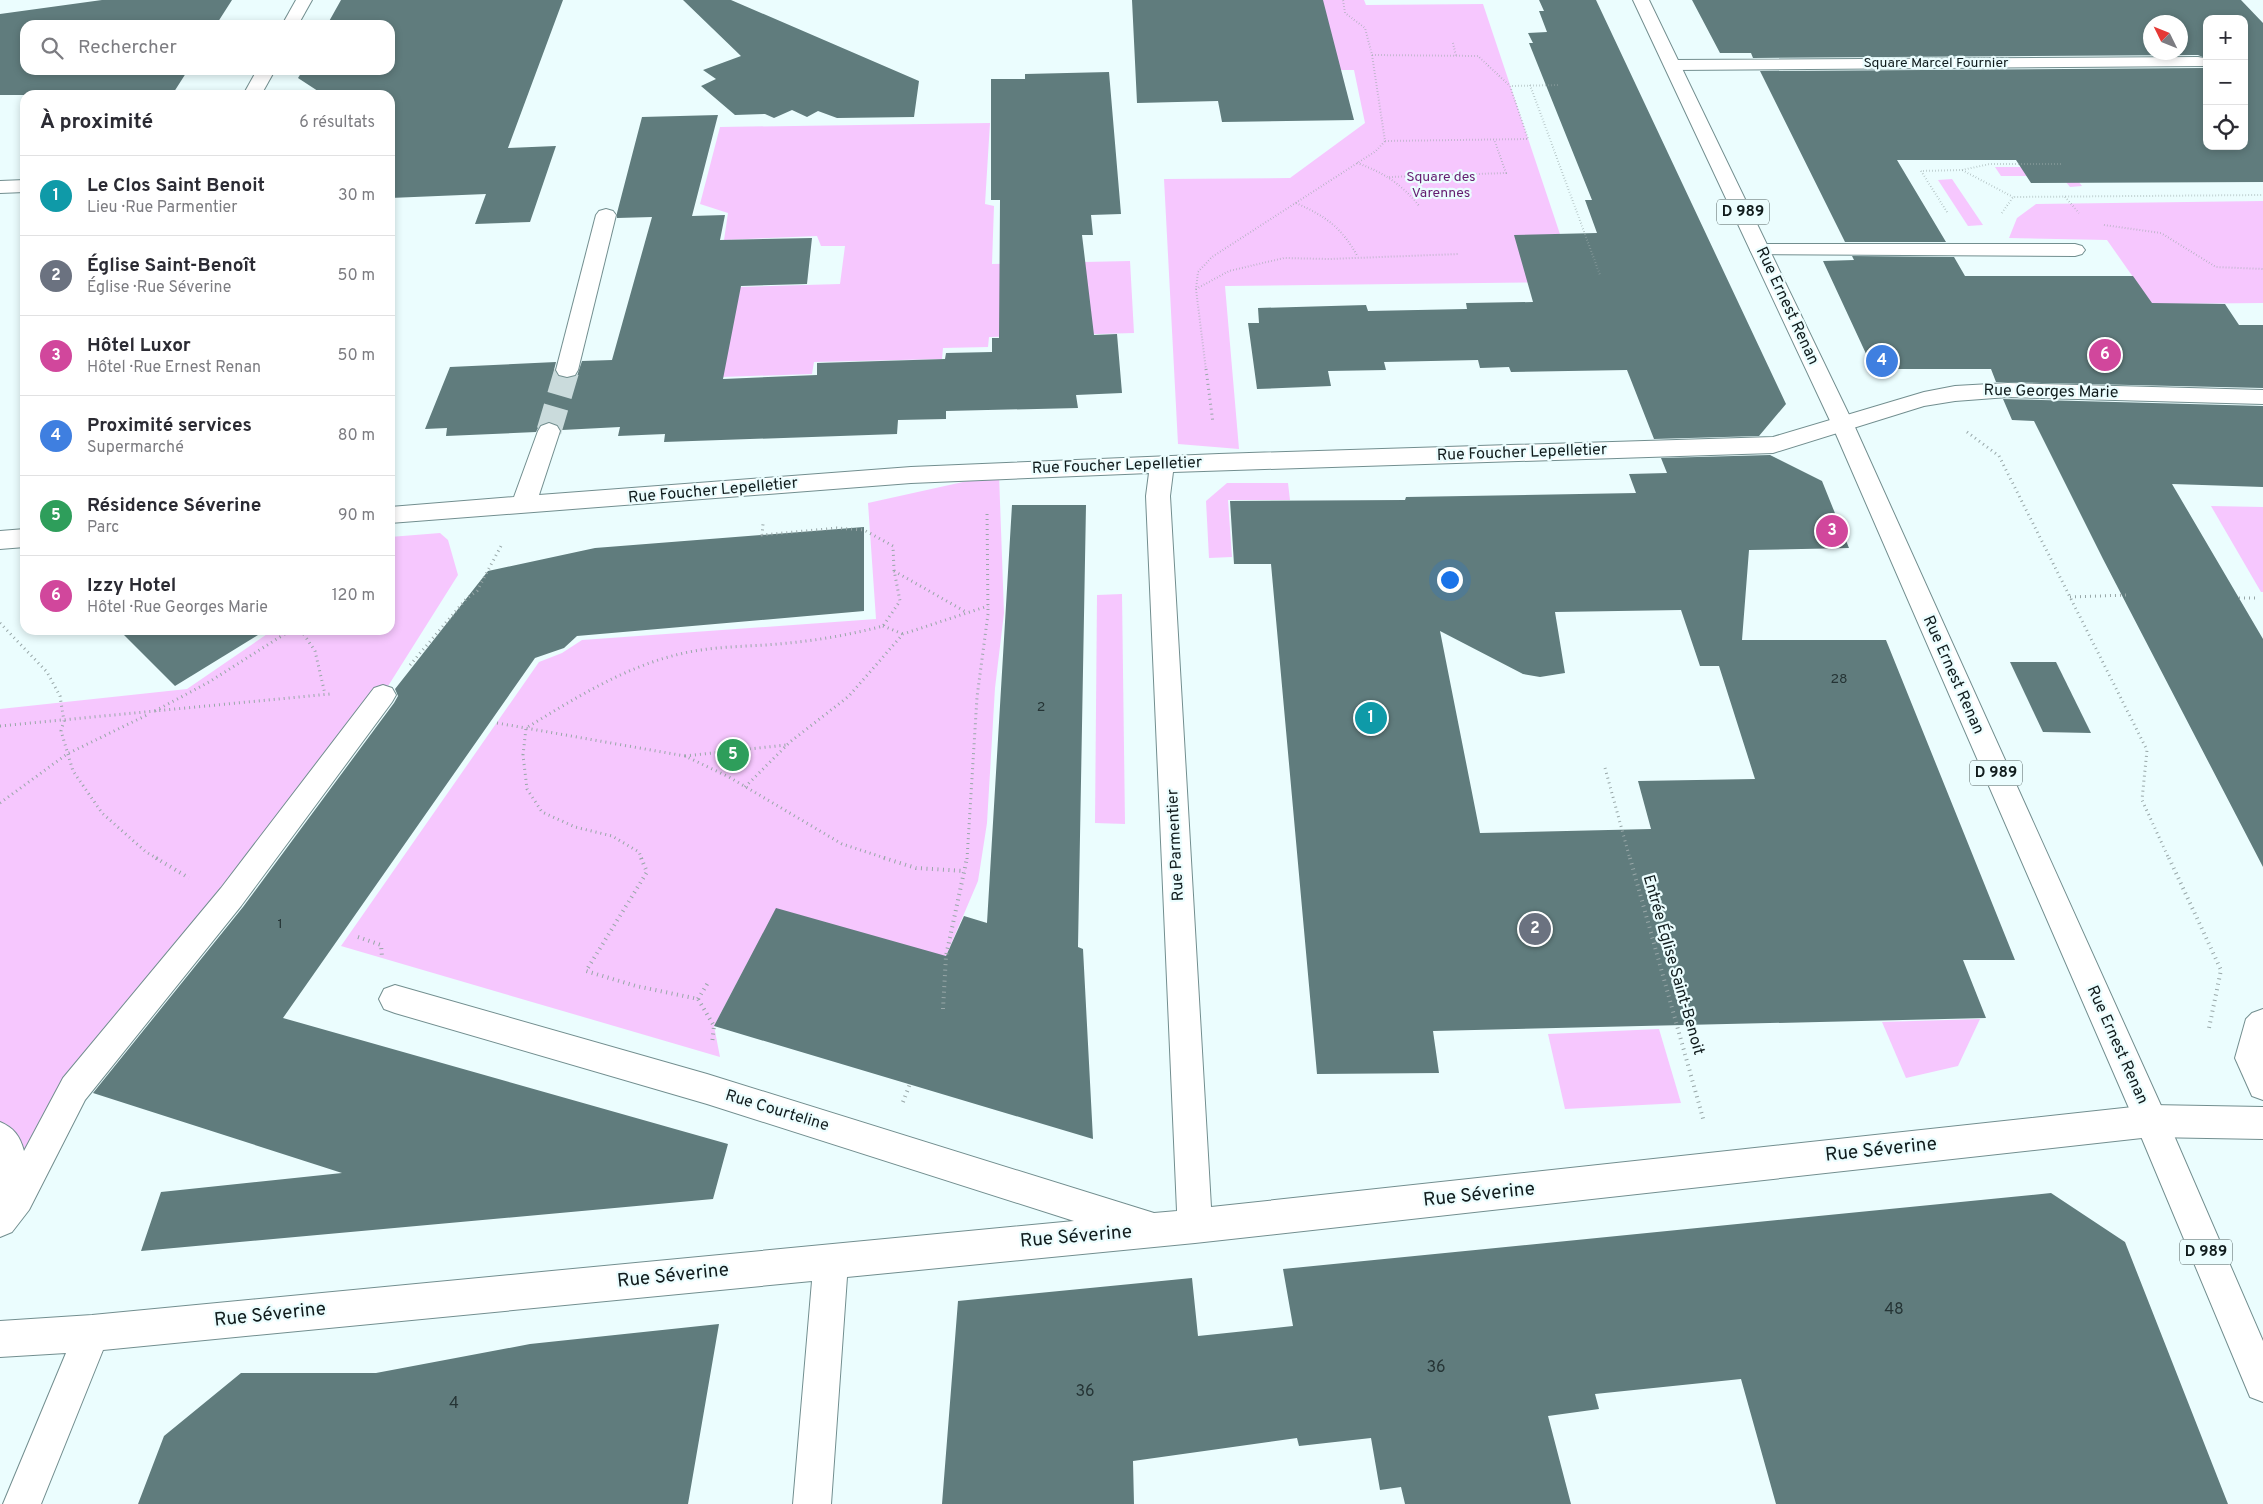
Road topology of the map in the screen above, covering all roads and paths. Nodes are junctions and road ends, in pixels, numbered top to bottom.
1 (304, 0) edge
2 (1343, 0) edge
3 (1641, 0) edge
4 (293, 20) edge
5 (1453, 43) dead end
6 (1372, 55) junction
7 (1456, 56) junction
8 (2198, 62) dead end
9 (1673, 64) junction
10 (263, 75) edge
11 (1559, 84) dead end
12 (1530, 85) junction
13 (1510, 86) junction
14 (255, 90) edge
15 (1494, 139) junction
16 (1385, 141) junction
17 (1357, 163) junction
18 (2061, 164) dead end
19 (1962, 170) junction
20 (1389, 177) junction
21 (20, 186) edge
22 (0, 187) edge
23 (2263, 195) edge
24 (2065, 196) junction
25 (2013, 197) junction
26 (1296, 203) junction
27 (1420, 207) dead end
28 (606, 214) dead end
29 (2082, 215) dead end
30 (1952, 220) dead end
31 (2097, 224) dead end
32 (1760, 250) junction
33 (1976, 250) junction
34 (2075, 250) dead end
35 (1459, 254) dead end
36 (1358, 257) junction
37 (2263, 270) edge
38 (1600, 275) dead end
39 (1196, 289) junction
40 (567, 370) tunnel mouth
41 (2263, 398) edge
42 (1843, 425) junction
43 (1963, 428) dead end
44 (549, 431) tunnel mouth
45 (1219, 462) junction
46 (1162, 464) junction
47 (986, 472) junction
48 (767, 487) junction
49 (523, 506) junction
50 (395, 515) edge
51 (20, 538) edge
52 (0, 540) edge
53 (894, 570) junction
54 (2128, 595) dead end
55 (2070, 597) junction
56 (2239, 598) dead end
57 (2258, 598) dead end
58 (988, 606) junction
59 (966, 612) junction
60 (0, 622) edge
61 (883, 626) junction
62 (903, 634) junction
63 (283, 635) edge
64 (304, 635) edge
65 (326, 694) junction
66 (383, 695) junction
67 (153, 712) junction
68 (64, 721) junction
69 (497, 723) dead end
70 (0, 726) edge
71 (526, 728) junction
72 (787, 745) junction
73 (68, 754) junction
74 (685, 756) junction
75 (1605, 768) dead end
76 (745, 787) junction
77 (0, 803) edge
78 (965, 871) junction
79 (231, 897) junction
80 (358, 936) dead end
81 (382, 965) dead end
82 (709, 981) dead end
83 (395, 999) dead end
84 (698, 999) junction
85 (943, 1009) dead end
86 (2263, 1023) edge
87 (2207, 1038) dead end
88 (2263, 1085) edge
89 (707, 1090) junction
90 (2151, 1121) junction
91 (2263, 1123) edge
92 (0, 1138) edge
93 (1718, 1168) junction
94 (8, 1209) edge
95 (1195, 1226) junction
96 (1157, 1230) junction
97 (831, 1261) junction
98 (92, 1332) junction
99 (0, 1339) edge
100 (2263, 1384) edge
101 (22, 1504) edge
102 (812, 1504) edge

1 - 4 street
2 - 6 path
3 - 9 street, Rue Ernest Renan / D 989
5 - 7 path
6 - 7 path
6 - 16 path
7 - 13 path
8 - 9 street, Square Marcel Fournier
9 - 32 street, Rue Ernest Renan / D 989
10 - 14 street
11 - 12 path
12 - 13 path
12 - 38 path
13 - 15 path
15 - 16 path
15 - 20 path
16 - 17 path
17 - 20 path
17 - 26 path
18 - 19 path
19 - 25 path
19 - 30 path
20 - 27 path
21 - 22 street
23 - 24 path
24 - 25 path
24 - 29 path
25 - 33 path
26 - 36 path
26 - 39 path
28 - 40 street
31 - 37 path
32 - 33 street
32 - 42 street, Rue Ernest Renan / D 989
33 - 34 street
35 - 36 path
36 - 39 path
39 - 45 path
41 - 42 street, Rue Georges Marie
42 - 45 street, Rue Foucher Lepelletier
42 - 90 street, Rue Ernest Renan / D 989
43 - 55 path
44 - 49 street
45 - 46 street, Rue Foucher Lepelletier
46 - 47 street, Rue Foucher Lepelletier
46 - 95 street, Rue Parmentier
47 - 48 street, Rue Foucher Lepelletier
47 - 58 path
48 - 49 street, Rue Foucher Lepelletier
48 - 53 path
49 - 50 street, Rue Foucher Lepelletier
49 - 66 path
51 - 52 street
53 - 59 path
53 - 61 path
54 - 55 path
55 - 87 path
56 - 57 path
58 - 59 path
58 - 78 path
59 - 62 path
60 - 68 path
61 - 62 path
61 - 71 path
62 - 72 path
63 - 67 path
64 - 65 path
65 - 66 path
65 - 67 path
66 - 79 street
67 - 68 path
67 - 73 path
68 - 70 path
68 - 73 path
69 - 71 path
71 - 74 path
71 - 84 path
72 - 74 path
72 - 76 path
73 - 77 path
73 - 79 path
74 - 76 path
75 - 93 path, Entrée Église Saint-Benoit
76 - 78 path
78 - 85 path
79 - 94 street
80 - 81 path
82 - 84 path
83 - 89 street, Rue Courteline
84 - 89 path
86 - 88 street
89 - 96 street, Rue Courteline
90 - 91 street, Rue Séverine
90 - 93 street, Rue Séverine
90 - 100 street, Rue Ernest Renan / D 989
92 - 94 street
93 - 95 street, Rue Séverine
95 - 96 street, Rue Séverine
96 - 97 street, Rue Séverine
97 - 98 street, Rue Séverine
97 - 102 street
98 - 99 street, Rue Séverine
98 - 101 street

